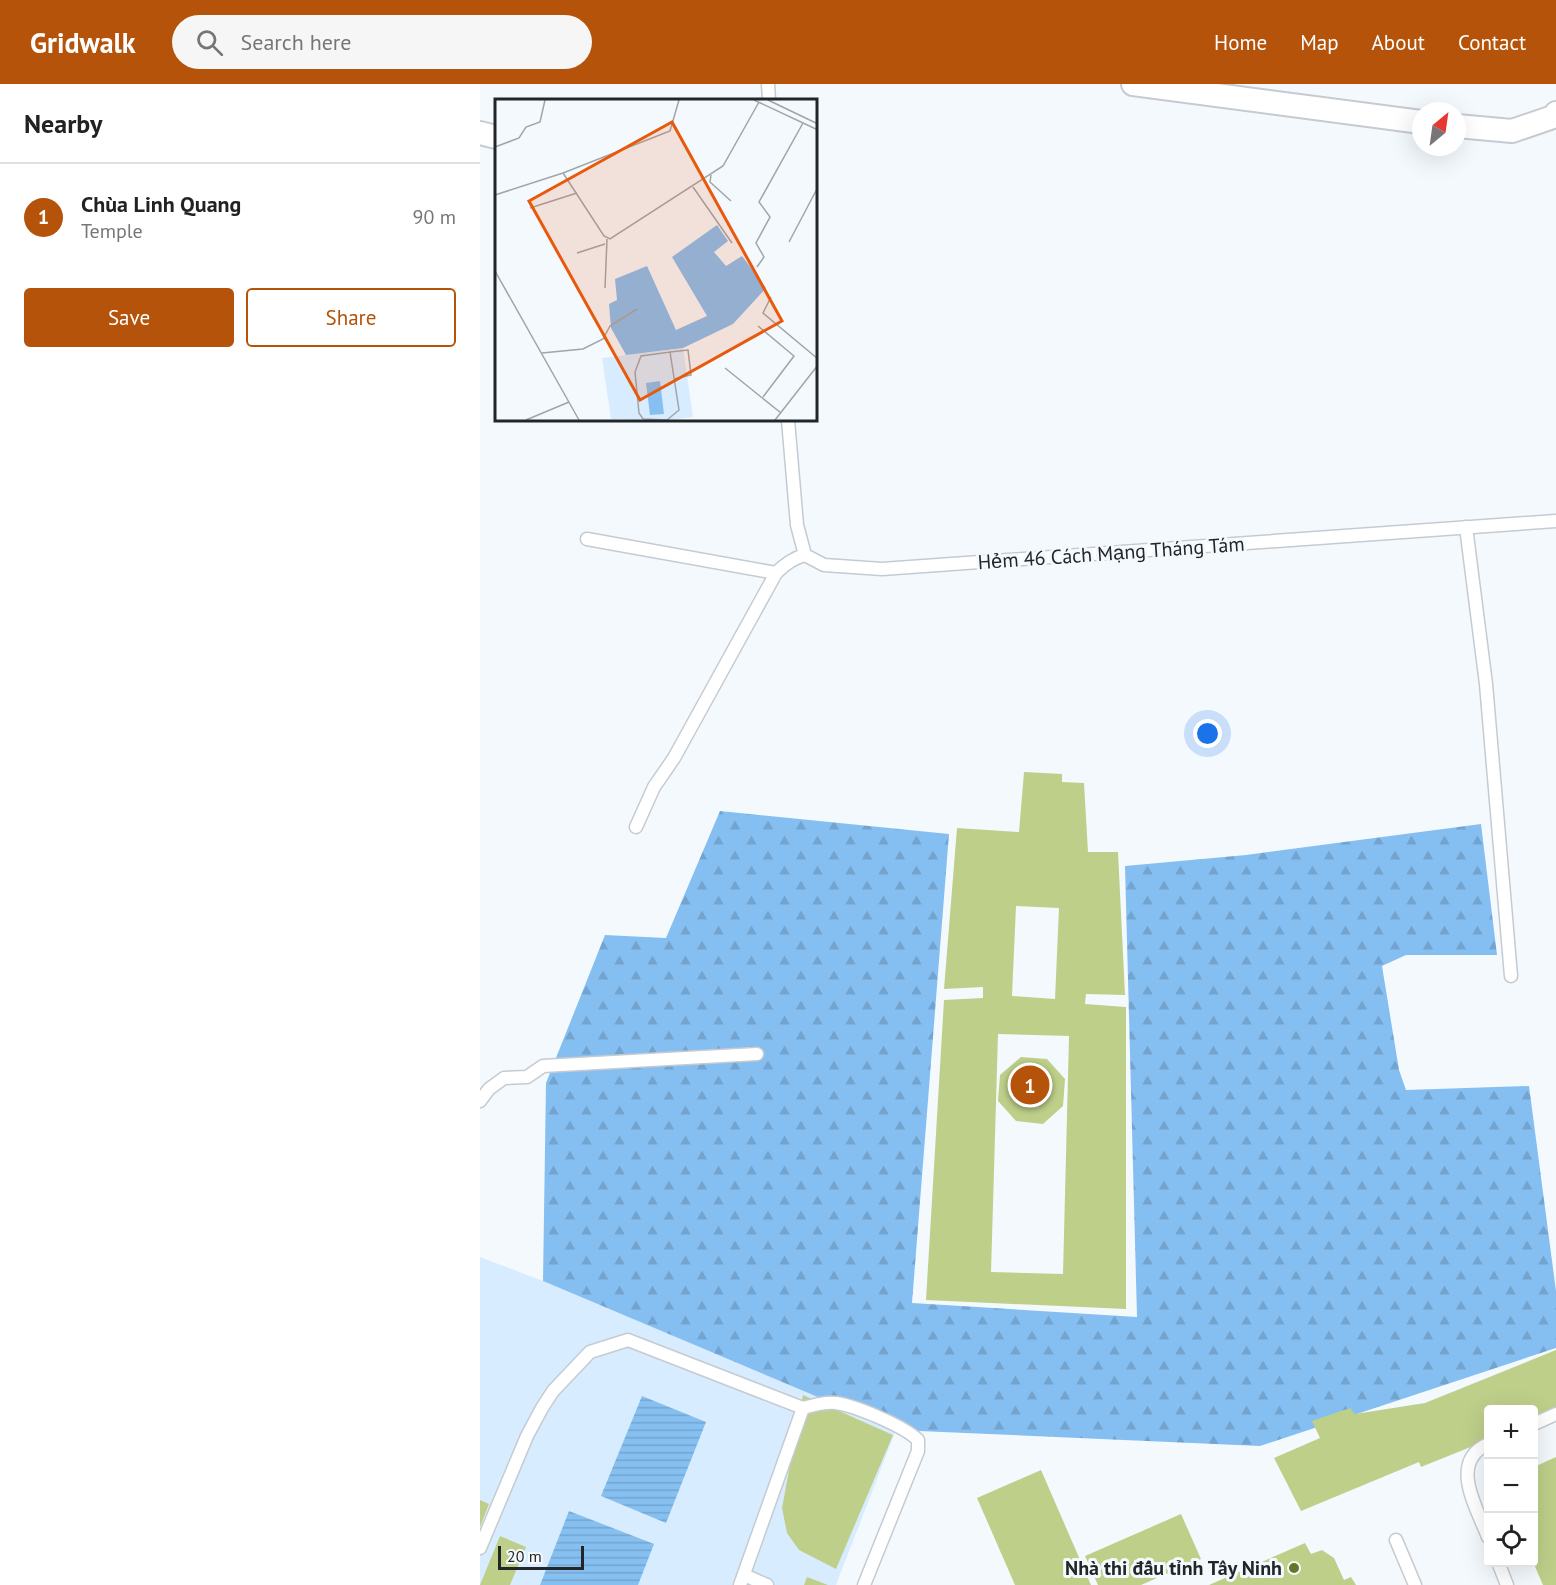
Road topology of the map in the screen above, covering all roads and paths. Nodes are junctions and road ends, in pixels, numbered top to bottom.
1 (768, 84) edge
2 (1133, 84) edge
3 (769, 99) edge
4 (1556, 113) edge
5 (1412, 121) edge
6 (1466, 127) edge
7 (480, 133) edge
8 (495, 137) edge
9 (788, 422) edge
10 (1556, 521) edge
11 (1466, 527) junction
12 (587, 539) dead end
13 (805, 555) junction
14 (776, 573) junction
15 (636, 827) dead end
16 (1511, 976) dead end
17 (757, 1054) dead end
18 (480, 1101) edge
19 (803, 1408) junction
20 (1556, 1414) edge
21 (1538, 1422) edge
22 (1484, 1447) edge
23 (1484, 1527) edge
24 (1396, 1540) dead end
25 (480, 1548) edge
26 (1500, 1567) edge
27 (742, 1580) edge
28 (767, 1585) edge
29 (864, 1585) edge
30 (1415, 1585) edge
31 (1507, 1585) edge

1 - 3 lane
2 - 5 street
4 - 6 street
7 - 8 street
9 - 13 lane
10 - 11 lane, Hẻm 46 Cách Mạng Tháng Tám
11 - 13 lane, Hẻm 46 Cách Mạng Tháng Tám
11 - 16 lane
12 - 14 lane
13 - 14 lane
14 - 15 lane
17 - 18 lane
19 - 25 lane
19 - 27 lane
19 - 29 lane
20 - 21 lane
22 - 23 lane
24 - 30 lane
26 - 31 lane
27 - 28 lane

